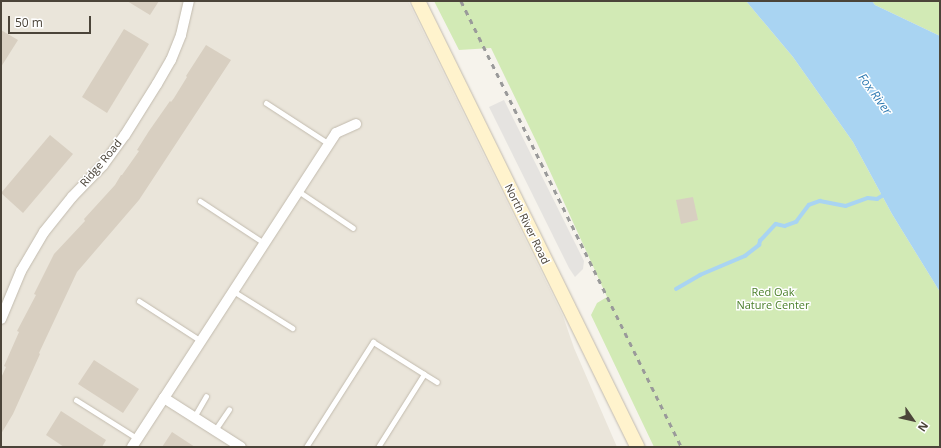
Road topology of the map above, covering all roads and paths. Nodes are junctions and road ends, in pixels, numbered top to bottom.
1 (190, 1) edge
2 (418, 1) edge
3 (266, 102) dead end
4 (356, 124) dead end
5 (329, 144) junction
6 (298, 192) junction
7 (200, 201) dead end
8 (353, 228) dead end
9 (264, 243) junction
10 (233, 291) junction
11 (139, 301) dead end
12 (1, 319) edge
13 (292, 328) dead end
14 (201, 342) junction
15 (424, 374) junction
16 (437, 382) dead end
17 (206, 396) dead end
18 (164, 398) junction
19 (76, 400) dead end
20 (229, 409) dead end
21 (194, 416) junction
22 (215, 430) junction
23 (135, 443) edge
24 (241, 447) edge
25 (306, 447) edge
26 (378, 447) edge
27 (637, 447) edge

1 - 12 street, Ridge Road
2 - 27 main road, North River Road
3 - 5 lane
4 - 5 street
5 - 6 street
6 - 8 lane
6 - 9 street
7 - 9 lane
9 - 10 street
10 - 13 lane
10 - 14 street
11 - 14 lane
14 - 18 street
15 - 16 lane
15 - 25 lane
15 - 26 lane
17 - 21 lane
18 - 21 street
18 - 23 street
19 - 23 lane
20 - 22 lane
21 - 22 street
22 - 24 street

